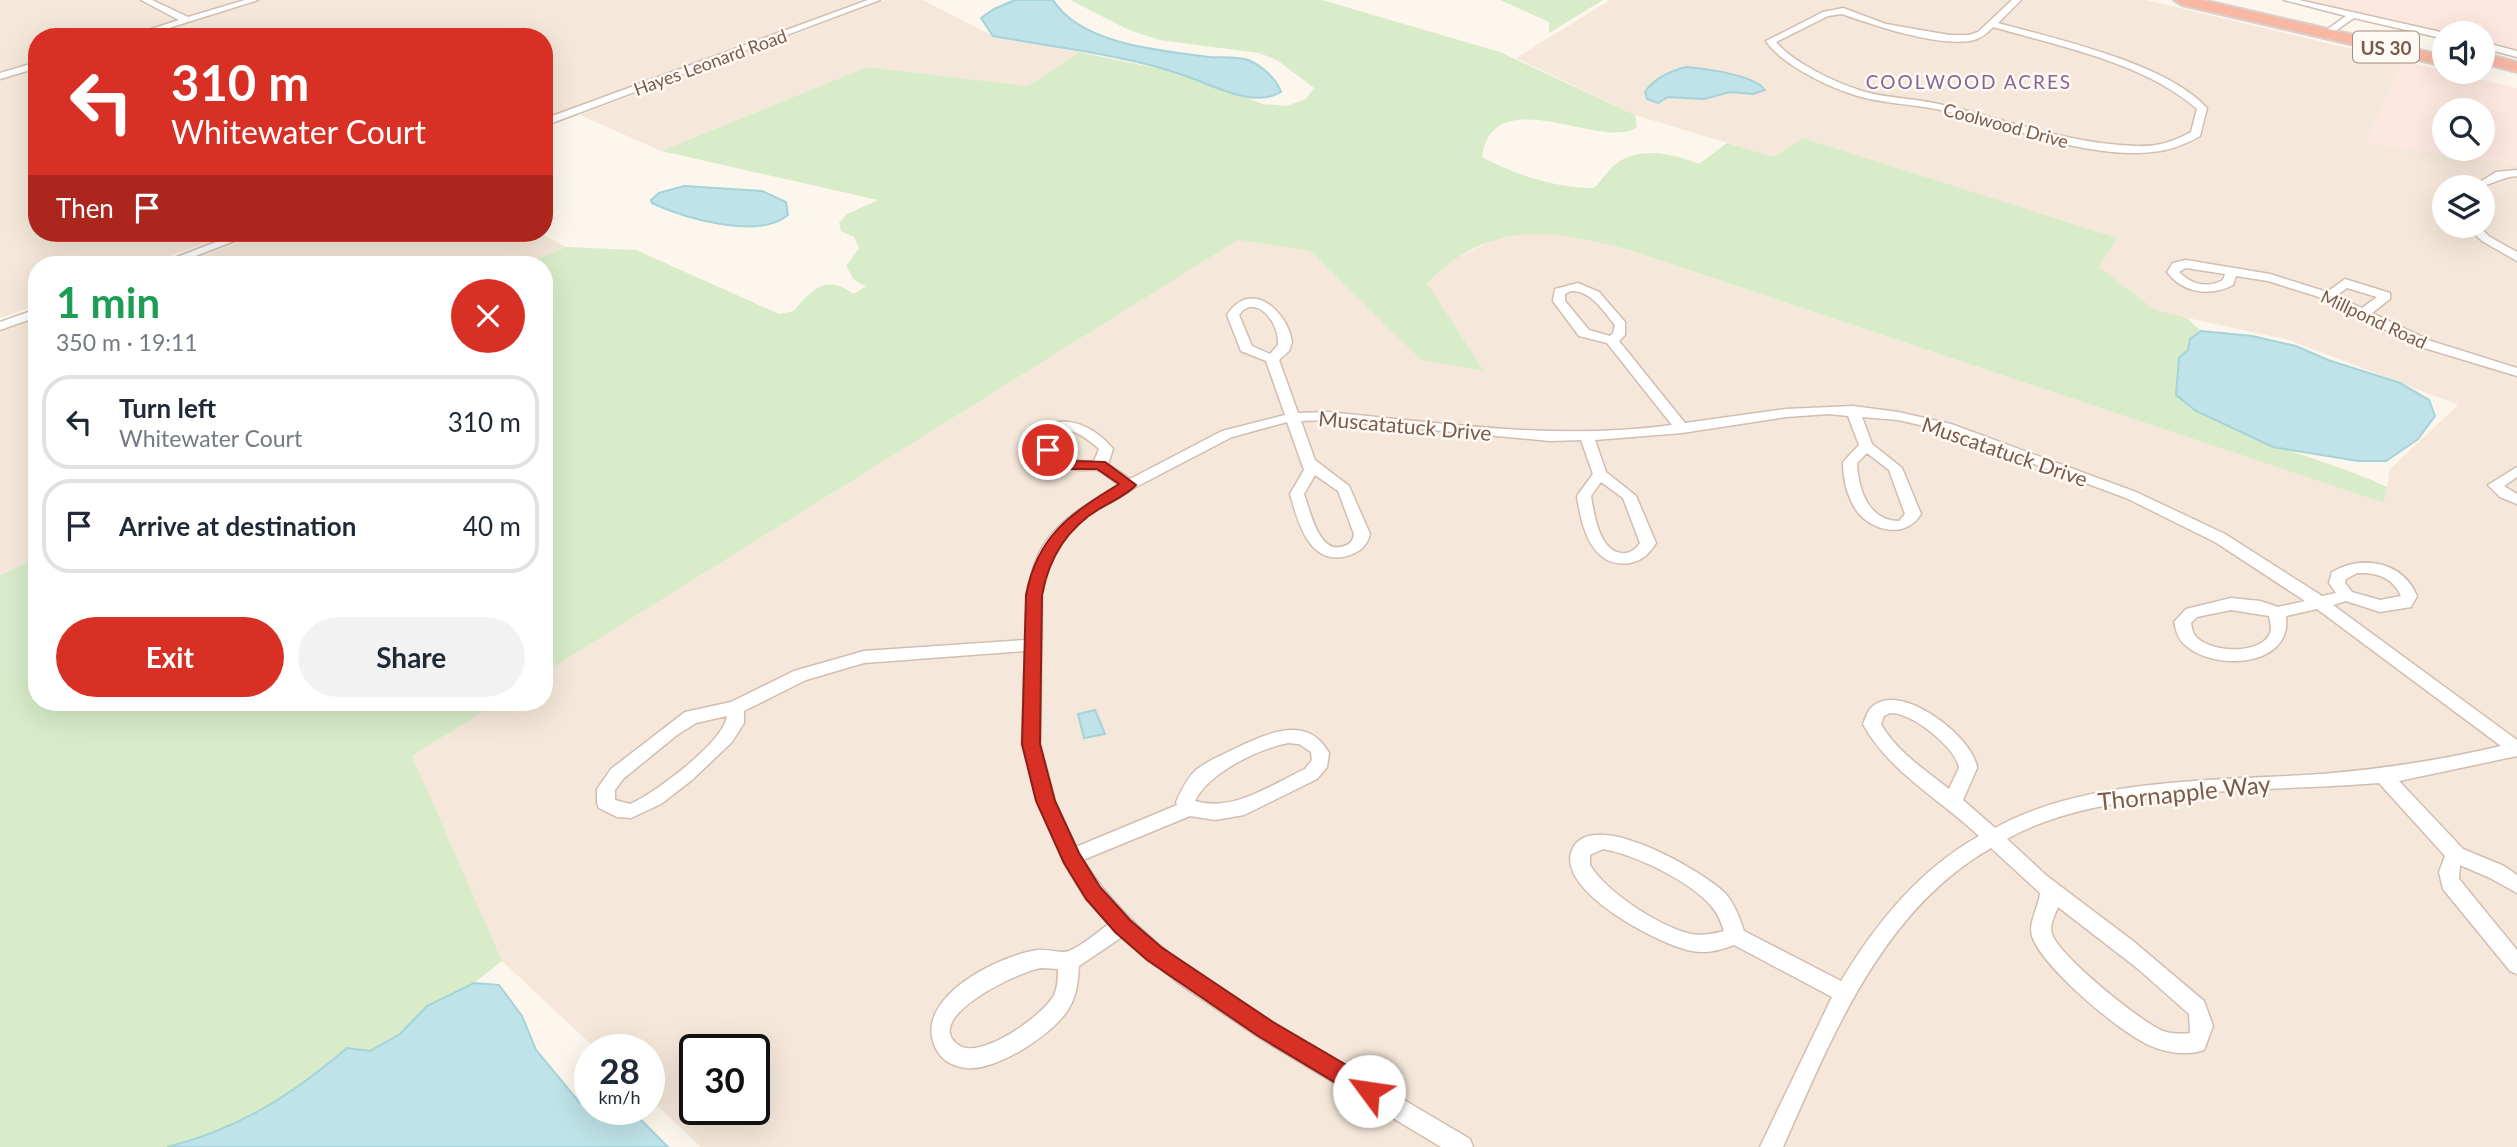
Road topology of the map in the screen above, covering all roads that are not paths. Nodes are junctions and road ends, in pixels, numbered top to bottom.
1 (145, 0) edge
2 (254, 0) edge
3 (876, 0) edge
4 (2017, 0) edge
5 (2182, 0) edge
6 (2226, 0) edge
7 (2288, 0) edge
8 (187, 20) junction
9 (1992, 24) junction
10 (2341, 24) junction
11 (160, 28) edge
12 (2432, 34) edge
13 (2432, 46) edge
14 (2495, 48) edge
15 (2517, 54) edge
16 (2432, 56) edge
17 (2495, 61) edge
18 (2517, 67) edge
19 (28, 68) edge
20 (2495, 74) edge
21 (0, 76) edge
22 (2517, 79) edge
23 (553, 120) edge
24 (2517, 173) edge
25 (2495, 177) edge
26 (2485, 238) edge
27 (225, 242) edge
28 (187, 256) edge
29 (2517, 257) edge
30 (2231, 272) dead end
31 (2328, 297) junction
32 (2364, 313) junction
33 (28, 316) edge
34 (0, 326) edge
35 (1612, 340) junction
36 (1272, 359) junction
37 (2517, 372) edge
38 (1853, 410) junction
39 (1292, 417) junction
40 (1682, 429) junction
41 (1587, 437) junction
42 (1866, 446) junction
43 (1310, 463) junction
44 (1100, 465) dead end
45 (2517, 471) edge
46 (1600, 474) junction
47 (1129, 485) junction
48 (2517, 499) edge
49 (2347, 596) dead end
50 (2319, 602) junction
51 (2277, 613) junction
52 (1031, 645) junction
53 (735, 708) junction
54 (2517, 749) edge
55 (2383, 776) junction
56 (1954, 803) junction
57 (1189, 808) junction
58 (1992, 838) junction
59 (2456, 855) junction
60 (1071, 857) junction
61 (2517, 885) edge
62 (2050, 890) junction
63 (1123, 926) junction
64 (1735, 936) junction
65 (1069, 962) junction
66 (2517, 964) edge
67 (1843, 993) junction
68 (1462, 1147) edge
69 (1771, 1147) edge

1 - 8 street
2 - 8 street
3 - 23 street, Hayes Leonard Road
4 - 9 street, Coolwood Drive
5 - 10 highway, US 30
6 - 10 highway, US 30
7 - 10 street
8 - 11 street
9 - 9 street, Coolwood Drive
10 - 12 street
10 - 13 highway, US 30
10 - 16 highway, US 30
14 - 15 street
17 - 18 highway
19 - 21 street
20 - 22 highway
24 - 25 street
26 - 29 street
27 - 28 street
30 - 31 street, Millpond Road
31 - 32 street, Millpond Road
31 - 32 street
32 - 37 street, Millpond Road
33 - 34 street
35 - 35 street
35 - 40 street
36 - 36 street
36 - 39 street
38 - 40 street, Muscatatuck Drive
38 - 42 street
38 - 50 street, Muscatatuck Drive
39 - 41 street, Muscatatuck Drive
39 - 43 street
39 - 47 street, Muscatatuck Drive
40 - 41 street, Muscatatuck Drive
41 - 46 street
42 - 42 street
43 - 43 street
44 - 47 street
45 - 48 street
46 - 46 street
47 - 52 street, Muscatatuck Drive
49 - 50 street
50 - 51 street
50 - 54 street, Muscatatuck Drive
51 - 51 street
52 - 53 street
52 - 60 street, Muscatatuck Drive
53 - 53 street
54 - 55 street, Thornapple Way
55 - 58 street, Thornapple Way
55 - 59 street
56 - 56 street
56 - 58 street
57 - 57 street
57 - 60 street
58 - 62 street
58 - 67 street, Thornapple Way
59 - 61 street
59 - 66 street
60 - 63 street, Muscatatuck Drive
62 - 62 street
63 - 65 street
63 - 68 street, Muscatatuck Drive
64 - 64 street
64 - 67 street
65 - 65 street
67 - 69 street, Thornapple Way

